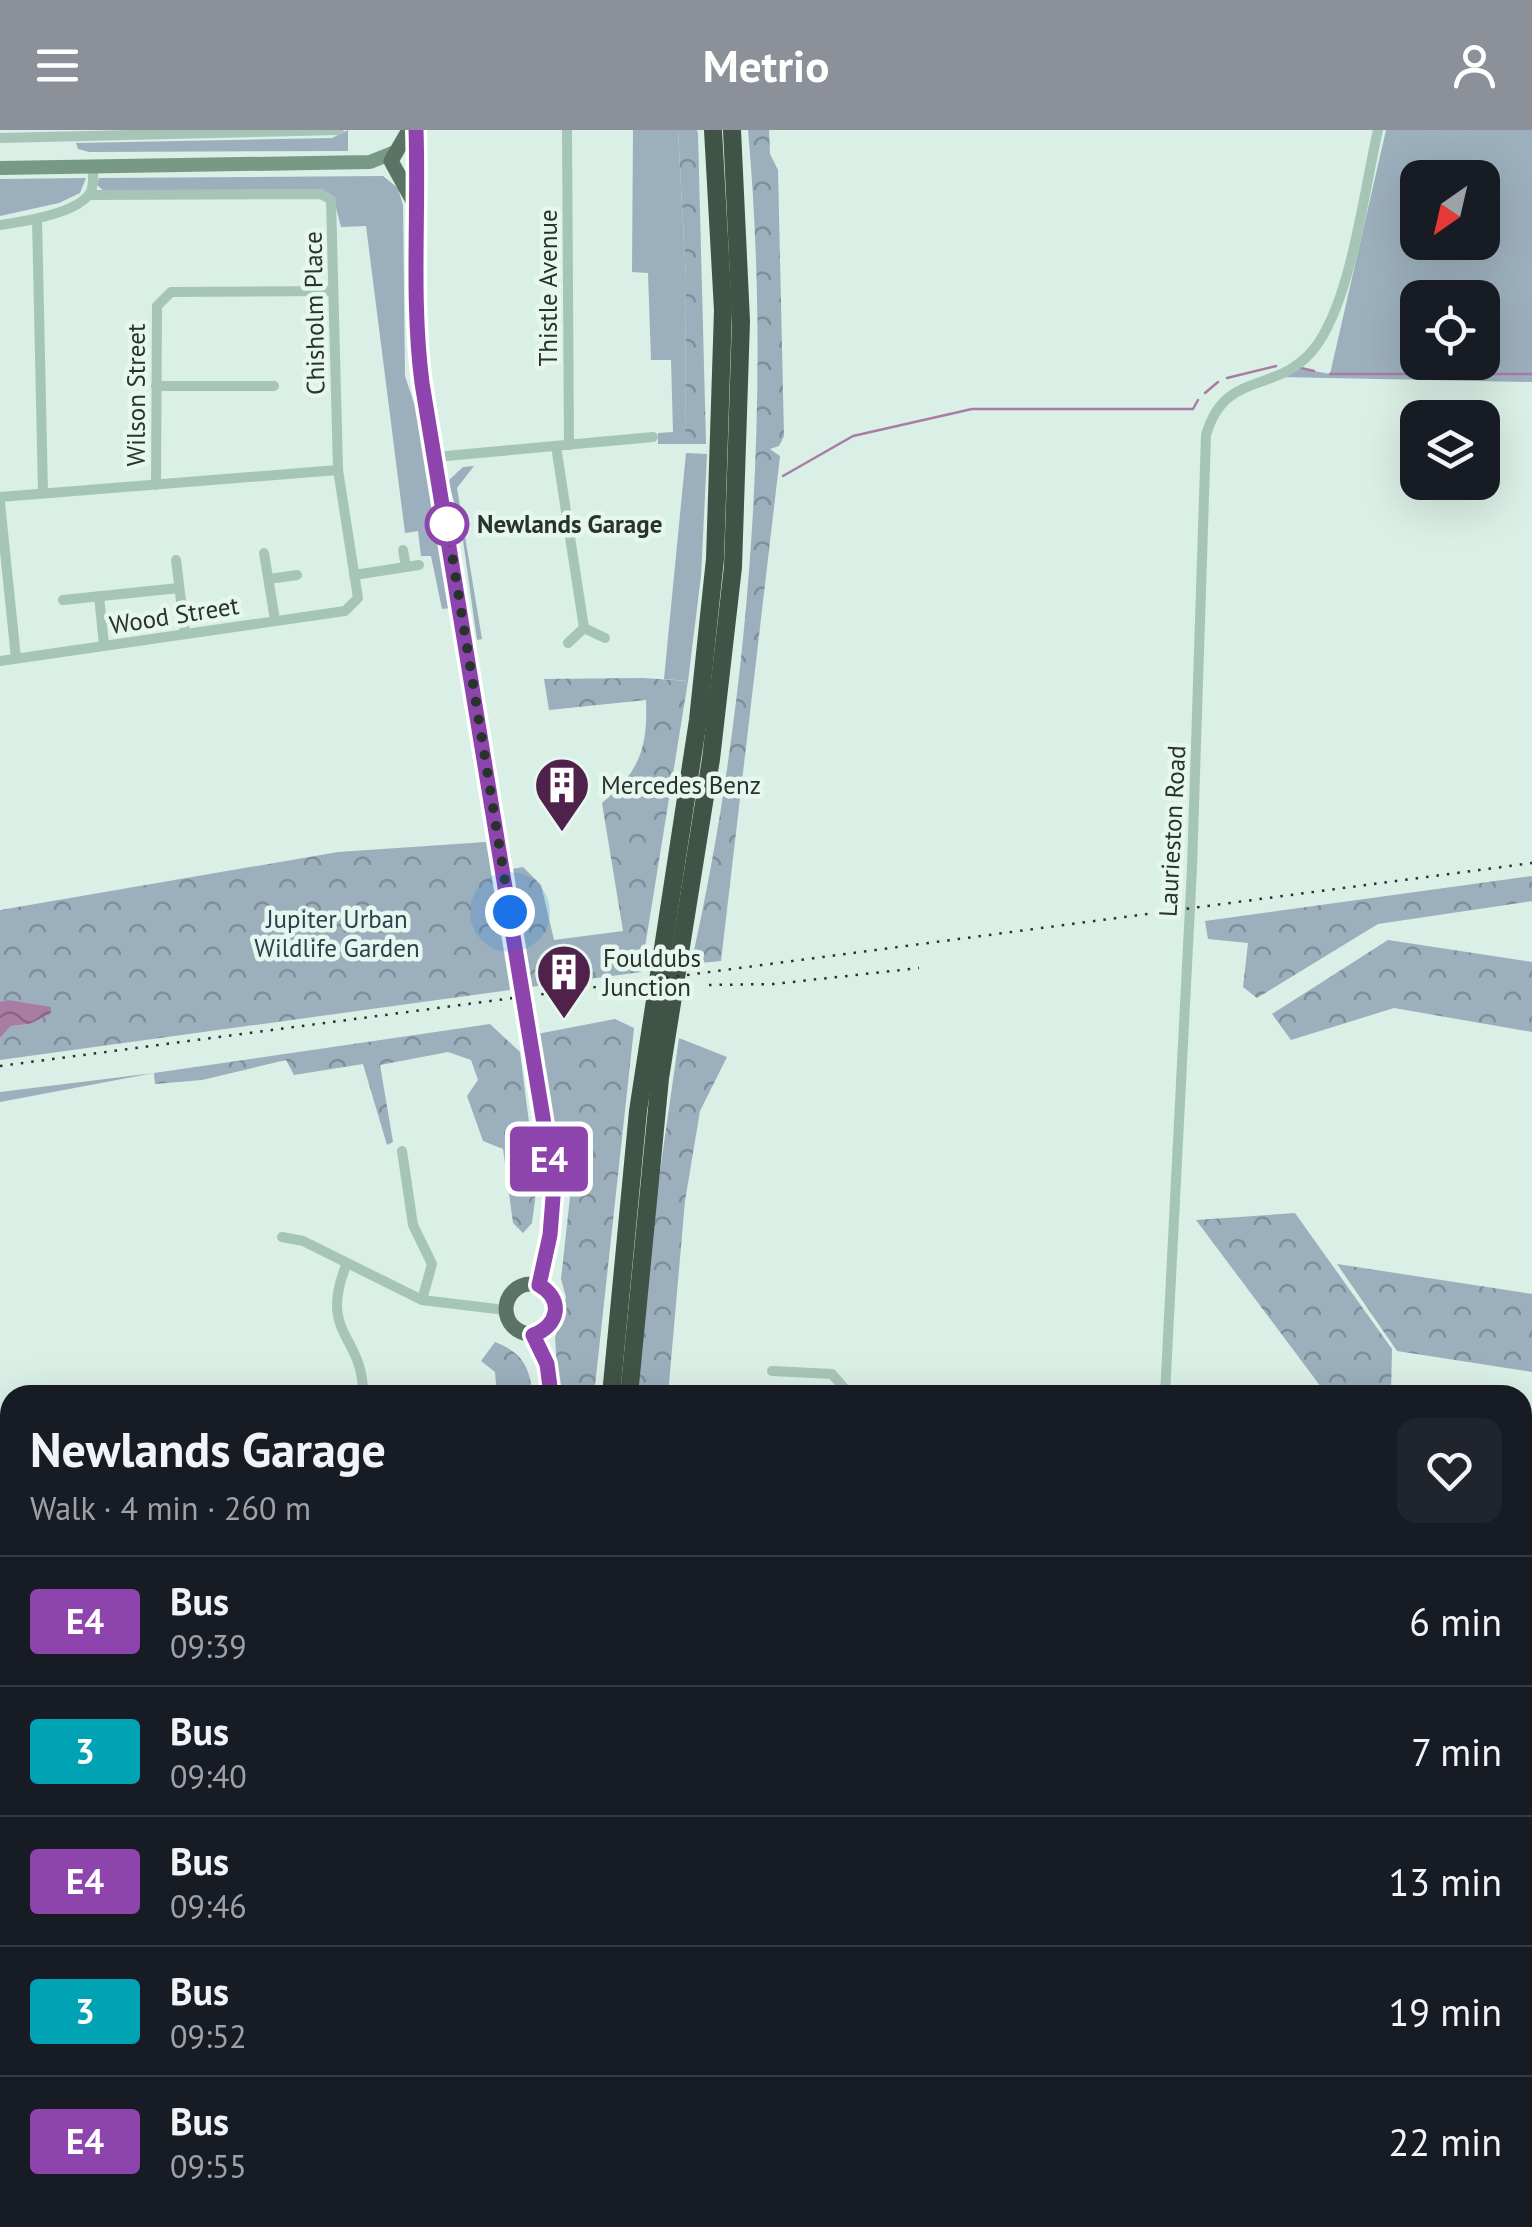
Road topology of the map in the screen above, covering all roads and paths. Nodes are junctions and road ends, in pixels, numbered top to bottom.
1 (338, 130) edge
2 (412, 130) edge
3 (567, 130) edge
4 (714, 130) edge
5 (732, 130) edge
6 (1378, 130) edge
7 (0, 138) edge
8 (396, 150) junction
9 (417, 161) junction
10 (370, 162) junction
11 (93, 166) junction
12 (0, 168) edge
13 (396, 172) junction
14 (90, 194) junction
15 (414, 218) junction
16 (37, 219) junction
17 (0, 225) edge
18 (332, 291) junction
19 (156, 386) junction
20 (274, 386) dead end
21 (653, 437) dead end
22 (569, 445) junction
23 (556, 446) junction
24 (435, 457) junction
25 (338, 470) junction
26 (156, 485) junction
27 (43, 493) junction
28 (0, 500) edge
29 (404, 550) dead end
30 (264, 553) dead end
31 (176, 560) dead end
32 (420, 565) dead end
33 (406, 567) junction
34 (297, 574) dead end
35 (354, 575) junction
36 (268, 579) junction
37 (179, 588) junction
38 (99, 596) junction
39 (62, 600) dead end
40 (352, 606) joint
41 (275, 620) junction
42 (584, 628) junction
43 (184, 633) junction
44 (606, 638) dead end
45 (568, 643) dead end
46 (104, 645) junction
47 (16, 658) junction
48 (0, 661) edge
49 (658, 1032) junction
50 (402, 1151) dead end
51 (282, 1237) dead end
52 (347, 1264) junction
53 (539, 1285) junction
54 (422, 1300) junction
55 (505, 1310) junction
56 (533, 1335) junction
57 (772, 1370) dead end
58 (361, 1385) edge
59 (549, 1385) edge
60 (612, 1385) edge
61 (630, 1385) edge
62 (841, 1385) edge
63 (1166, 1385) edge

1 - 7 street
2 - 8 main road
2 - 9 main road
3 - 22 street, Thistle Avenue
4 - 49 highway
5 - 49 highway
6 - 63 street, Laurieston Road
8 - 9 main road
8 - 10 main road
8 - 13 main road
9 - 13 main road
9 - 15 main road
10 - 11 main road
10 - 13 main road
11 - 12 main road
11 - 14 street
13 - 15 main road
14 - 16 street, Chisholm Place
14 - 18 street, Chisholm Place
15 - 24 main road
16 - 17 street, Chisholm Place
16 - 27 street
18 - 19 street, Wilson Street
18 - 25 street, Chisholm Place
19 - 20 street
19 - 26 street, Wilson Street
21 - 22 street
22 - 23 street
23 - 24 street
23 - 42 street
24 - 53 main road
25 - 26 street
25 - 35 street, Chisholm Place
26 - 27 street
27 - 28 street
28 - 47 street
29 - 33 street
30 - 36 street
31 - 37 street
32 - 33 street
33 - 35 street
34 - 36 street
35 - 40 street, Chisholm Place
36 - 41 street
37 - 38 street
37 - 43 street
38 - 39 street
38 - 46 street
40 - 41 street, Wood Street
41 - 43 street, Wood Street
42 - 44 street
42 - 45 street
43 - 46 street, Wood Street
46 - 47 street, Wood Street
47 - 48 street, Wood Street
49 - 60 highway
49 - 61 highway
50 - 54 street
51 - 52 street
52 - 54 street
52 - 58 street
53 - 55 main road
53 - 56 main road
54 - 55 street
55 - 56 main road
56 - 59 main road
57 - 62 street

